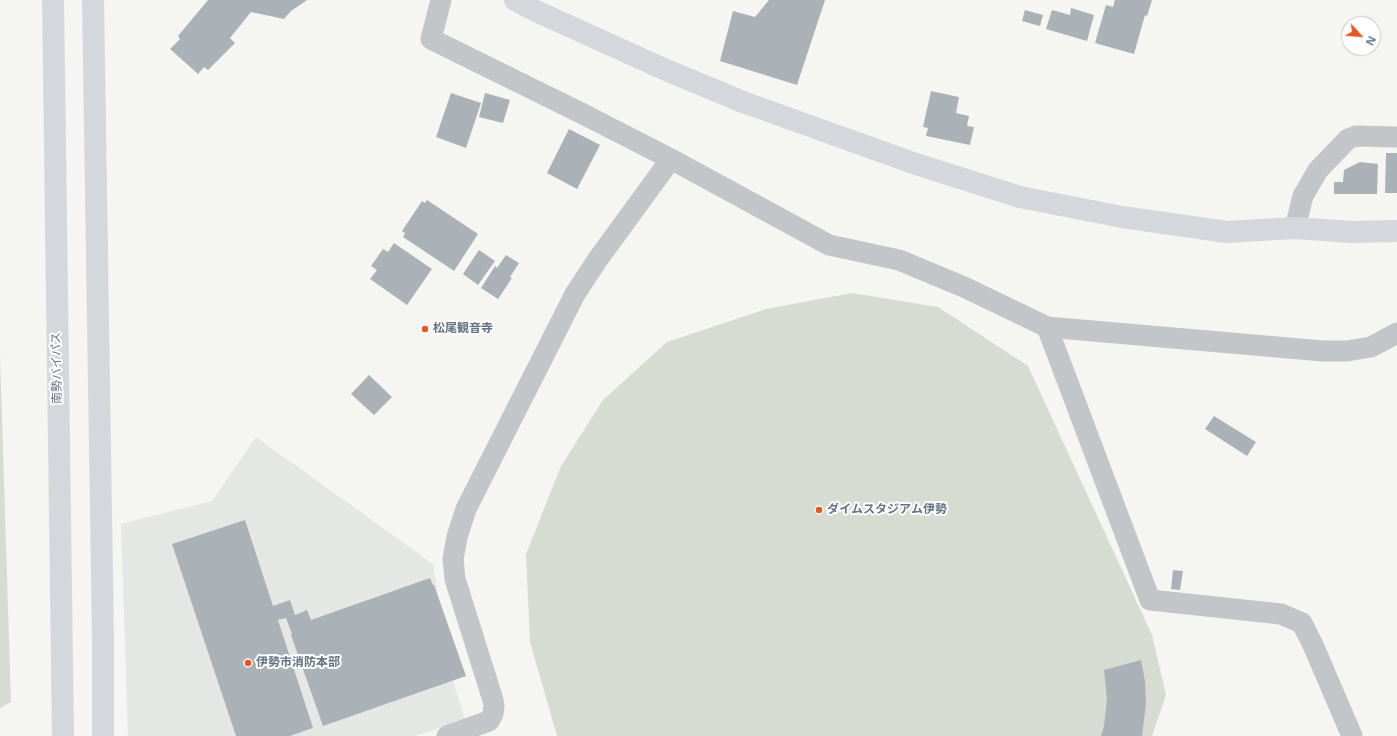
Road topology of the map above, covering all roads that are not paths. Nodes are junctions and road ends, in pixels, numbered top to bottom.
1 (53, 0) edge
2 (94, 0) edge
3 (515, 0) edge
4 (441, 2) edge
5 (1397, 137) edge
6 (671, 159) junction
7 (1295, 228) junction
8 (1397, 231) edge
9 (1047, 327) junction
10 (1397, 333) edge
11 (63, 736) edge
12 (103, 736) edge
13 (447, 736) edge
14 (1352, 736) edge

1 - 11 main road, 南勢バイパス
2 - 12 main road
3 - 7 main road
4 - 6 street
5 - 7 street
6 - 9 street
6 - 13 street
7 - 8 main road
9 - 10 street
9 - 14 street

